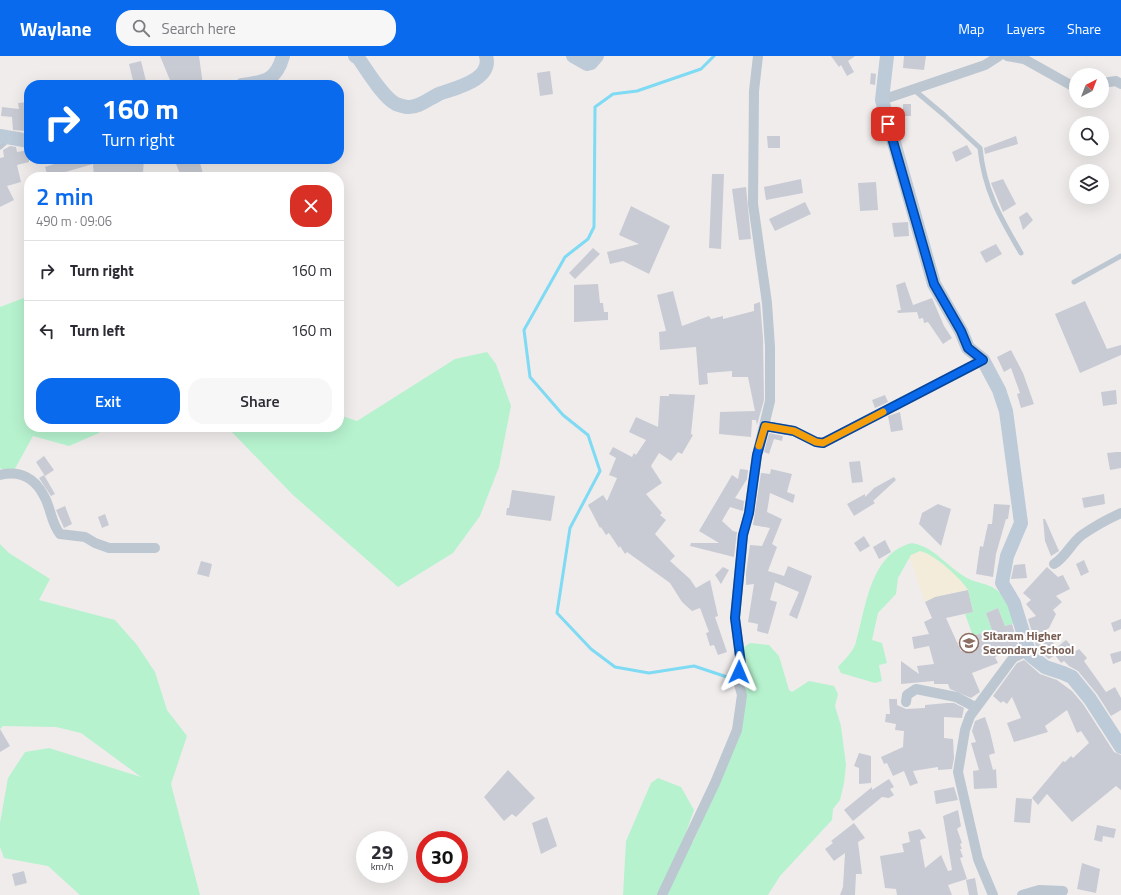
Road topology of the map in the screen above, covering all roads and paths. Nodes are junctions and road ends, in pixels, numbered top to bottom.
1 (283, 56) edge
2 (355, 56) edge
3 (486, 56) edge
4 (573, 56) edge
5 (597, 56) edge
6 (758, 56) edge
7 (887, 56) edge
8 (999, 56) edge
9 (1007, 56) edge
10 (1024, 58) edge
11 (268, 80) edge
12 (1109, 82) edge
13 (1069, 84) edge
14 (1121, 84) edge
15 (913, 89) junction
16 (882, 100) junction
17 (4, 140) edge
18 (24, 141) edge
19 (1021, 253) dead end
20 (1121, 256) edge
21 (1074, 282) dead end
22 (983, 360) junction
23 (765, 426) junction
24 (0, 475) edge
25 (1121, 514) edge
26 (155, 548) dead end
27 (1054, 564) dead end
28 (1028, 650) junction
29 (906, 702) dead end
30 (975, 707) junction
31 (1121, 747) edge
32 (1063, 890) dead end
33 (662, 895) edge
34 (993, 895) edge
35 (1022, 895) edge

1 - 11 main road
2 - 3 main road
4 - 5 main road
6 - 23 street
7 - 16 main road
8 - 15 street
9 - 10 street
10 - 13 street
12 - 14 street
15 - 16 street
15 - 19 lane
16 - 22 main road
17 - 18 main road
20 - 21 lane
22 - 23 street
22 - 28 main road
23 - 33 street
24 - 26 street
25 - 27 street
28 - 30 street
28 - 31 main road
29 - 30 street
30 - 34 street
32 - 35 street

